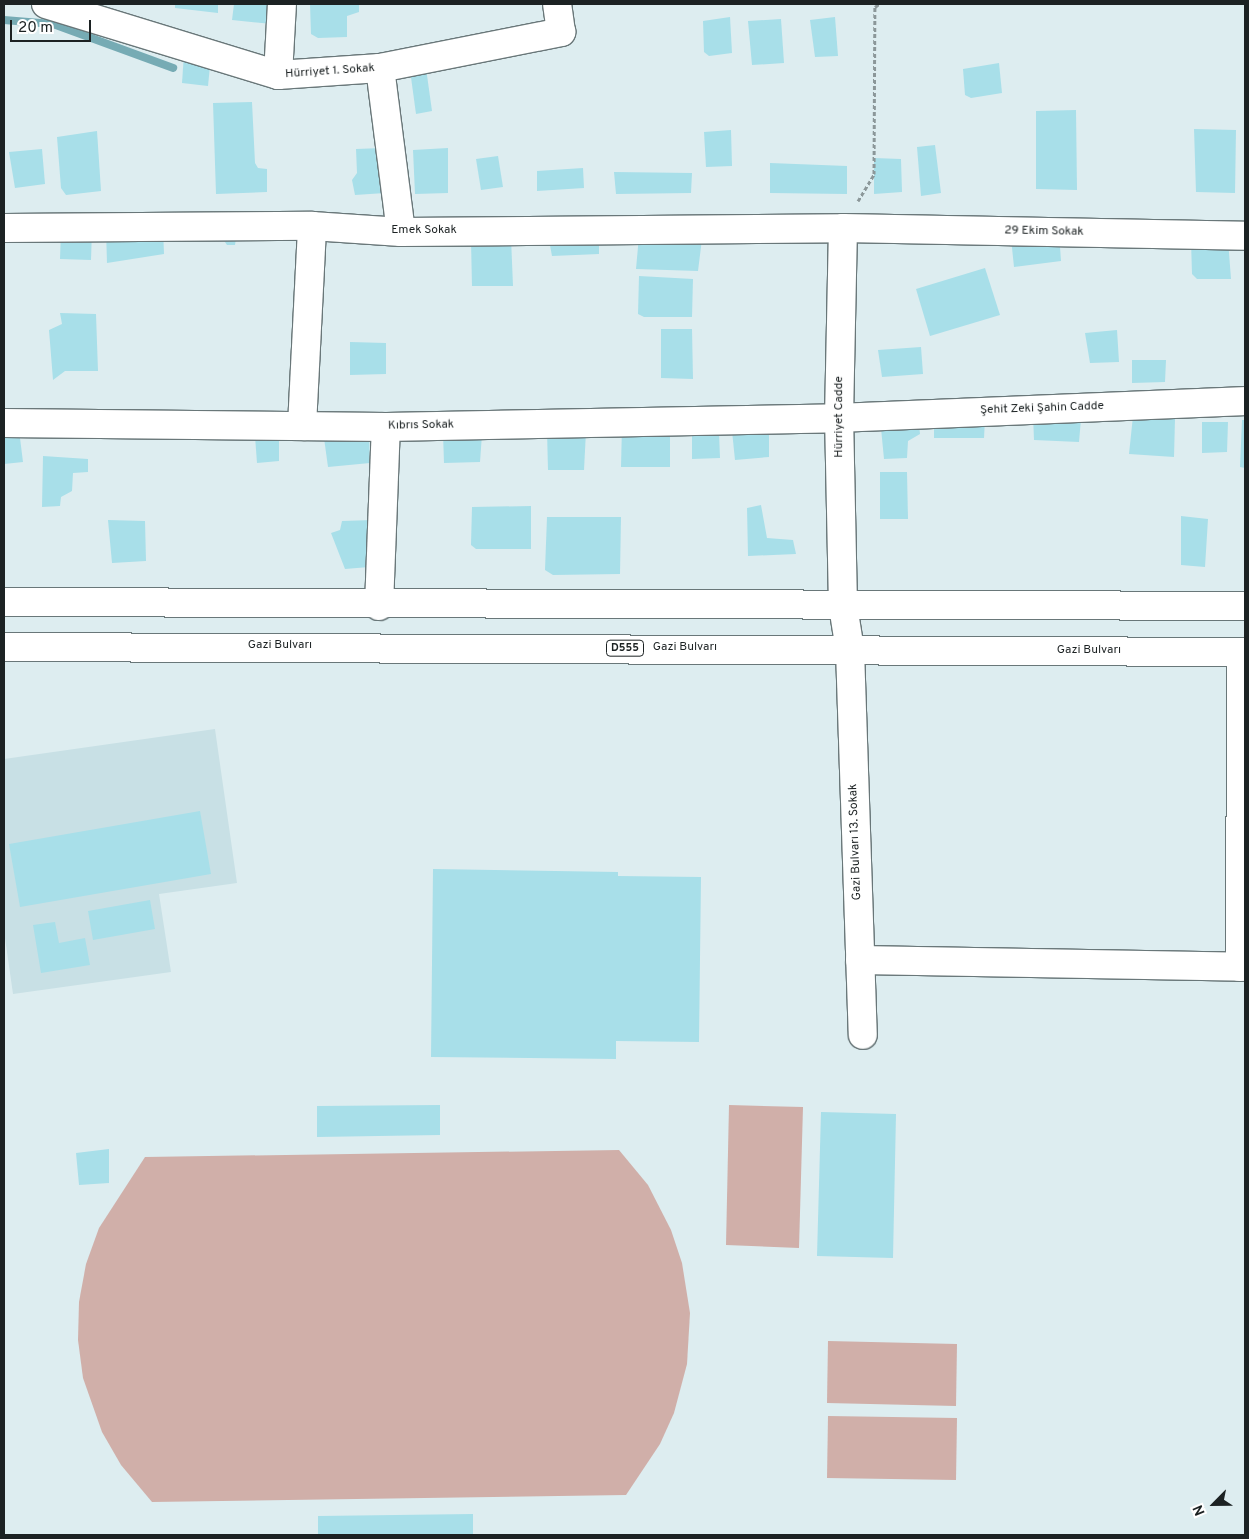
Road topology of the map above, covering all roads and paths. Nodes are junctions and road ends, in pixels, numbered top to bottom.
1 (46, 4) edge
2 (282, 4) edge
3 (557, 4) edge
4 (879, 4) edge
5 (380, 68) junction
6 (278, 75) junction
7 (312, 226) junction
8 (4, 228) edge
9 (843, 228) junction
10 (401, 232) junction
11 (1245, 236) edge
12 (1245, 401) edge
13 (838, 418) junction
14 (4, 423) edge
15 (302, 426) junction
16 (386, 427) junction
17 (4, 602) edge
18 (379, 606) junction
19 (843, 606) junction
20 (1245, 606) edge
21 (4, 647) edge
22 (850, 650) junction
23 (1243, 652) edge
24 (860, 960) junction
25 (1243, 967) edge
26 (863, 1035) dead end

1 - 6 street, Hürriyet 1. Sokak
2 - 6 street
3 - 5 street, Hürriyet 1. Sokak
4 - 9 path
5 - 6 street, Hürriyet 1. Sokak
5 - 10 street
7 - 8 street, Emek Sokak
7 - 10 street, Emek Sokak
7 - 15 street
9 - 10 street, Emek Sokak
9 - 11 street, 29 Ekim Sokak
9 - 13 street, Hürriyet Cadde
12 - 13 street, Şehit Zeki Şahin Cadde
13 - 16 street, Kıbrıs Sokak
13 - 19 street, Hürriyet Cadde
14 - 15 street, Kıbrıs Sokak
15 - 16 street, Kıbrıs Sokak
16 - 18 street
17 - 18 street
18 - 19 street
19 - 20 street
19 - 22 street, Hürriyet Cadde
21 - 22 street, Gazi Bulvarı / D555
22 - 23 street, Gazi Bulvarı / D555
22 - 24 street, Gazi Bulvarı 13. Sokak
23 - 25 street
24 - 25 street
24 - 26 street, Gazi Bulvarı 13. Sokak

